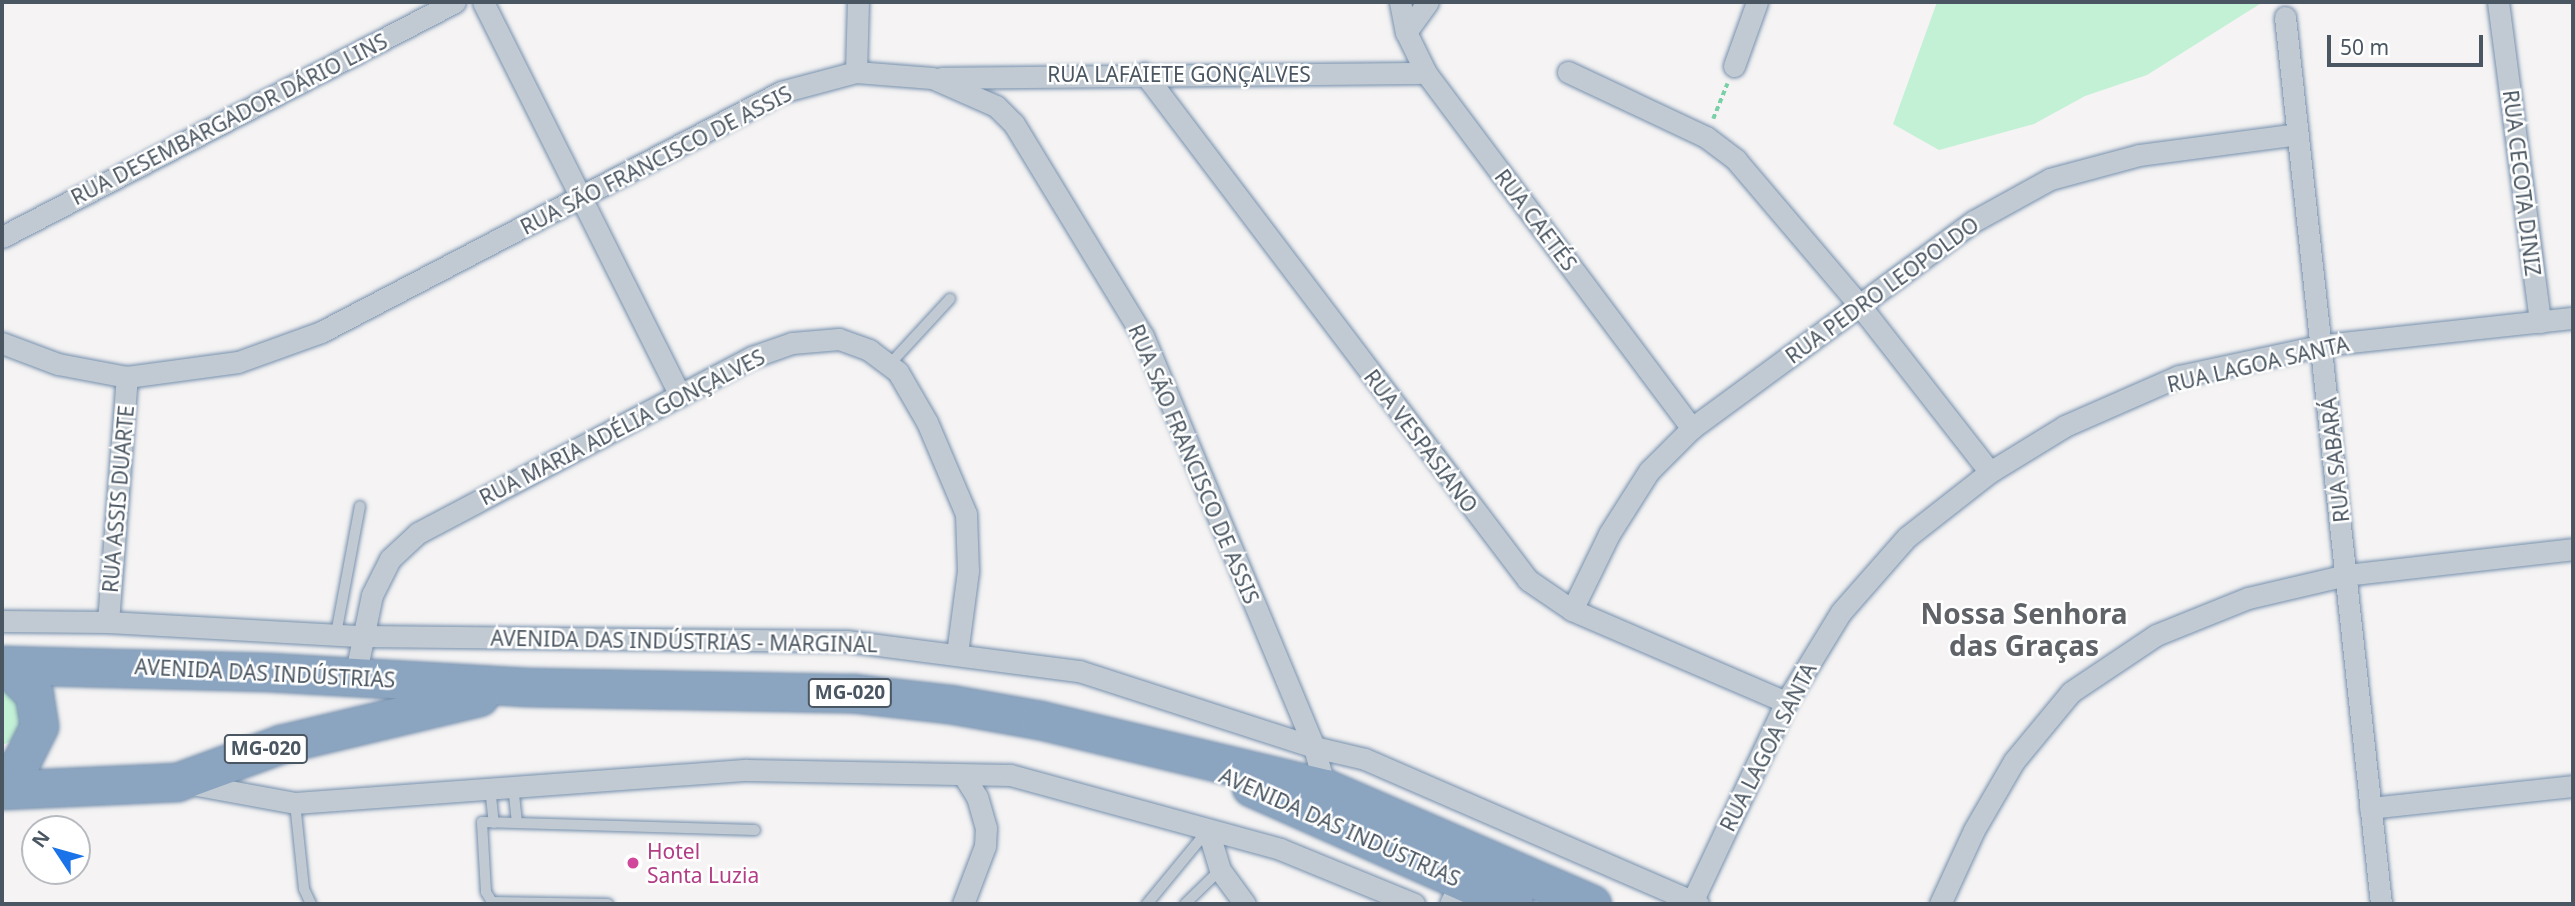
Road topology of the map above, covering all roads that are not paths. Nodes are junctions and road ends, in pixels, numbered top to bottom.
1 (455, 2) edge
2 (483, 2) edge
3 (858, 2) edge
4 (1400, 2) edge
5 (1428, 2) edge
6 (1757, 2) edge
7 (2498, 2) edge
8 (2285, 17) dead end
9 (1406, 32) junction
10 (1734, 66) road end
11 (856, 72) junction
12 (1568, 72) dead end
13 (1144, 73) junction
14 (1426, 74) junction
15 (932, 78) junction
16 (2298, 134) junction
17 (583, 198) junction
18 (2, 237) edge
19 (950, 299) dead end
20 (1861, 307) junction
21 (2573, 318) edge
22 (2540, 322) junction
23 (2, 344) edge
24 (2323, 345) junction
25 (889, 365) junction
26 (127, 377) junction
27 (680, 395) junction
28 (1692, 428) junction
29 (1990, 472) junction
30 (360, 506) dead end
31 (2573, 549) edge
32 (2346, 575) junction
33 (1572, 610) junction
34 (2, 621) edge
35 (108, 622) junction
36 (336, 634) junction
37 (362, 636) junction
38 (957, 653) junction
39 (3, 665) edge
40 (355, 677) junction
41 (528, 687) junction
42 (1786, 702) junction
43 (1314, 747) junction
44 (1167, 749) junction
45 (964, 776) junction
46 (2, 779) edge
47 (177, 782) junction
48 (513, 785) junction
49 (2573, 786) edge
50 (490, 787) junction
51 (1325, 788) junction
52 (2, 790) edge
53 (295, 803) junction
54 (2370, 808) junction
55 (517, 822) junction
56 (494, 823) junction
57 (755, 830) dead end
58 (1208, 830) junction
59 (1245, 842) junction
60 (1220, 870) junction
61 (1455, 892) edge
62 (1695, 903) edge
63 (311, 904) edge
64 (608, 904) edge
65 (963, 904) edge
66 (1147, 904) edge
67 (1185, 904) edge
68 (1245, 904) edge
69 (1414, 904) edge
70 (1514, 904) edge
71 (1592, 904) edge
72 (1940, 904) edge
73 (2381, 904) edge

1 - 18 street, RUA DESEMBARGADOR DÁRIO LINS
2 - 17 street
3 - 11 street
4 - 9 street, RUA CAETÉS
5 - 9 street
6 - 10 street
7 - 22 street, RUA CECOTA DINIZ
8 - 16 street, RUA SABARÁ
9 - 14 street, RUA CAETÉS
11 - 15 street, RUA SÃO FRANCISCO DE ASSIS
11 - 17 street, RUA SÃO FRANCISCO DE ASSIS
12 - 20 street
13 - 14 street, RUA LAFAIETE GONÇALVES
13 - 15 street, RUA LAFAIETE GONÇALVES
13 - 33 street, RUA VESPASIANO
14 - 28 street, RUA CAETÉS
15 - 43 street, RUA SÃO FRANCISCO DE ASSIS
16 - 20 street, RUA PEDRO LEOPOLDO
16 - 24 street, RUA SABARÁ
17 - 26 street, RUA SÃO FRANCISCO DE ASSIS
17 - 27 street
19 - 25 lane
20 - 28 street, RUA PEDRO LEOPOLDO
20 - 29 street
21 - 22 street, RUA LAGOA SANTA
22 - 24 street, RUA LAGOA SANTA
23 - 26 street, RUA SÃO FRANCISCO DE ASSIS
24 - 29 street, RUA LAGOA SANTA
24 - 32 street, RUA SABARÁ
25 - 27 street, RUA MARIA ADÉLIA GONÇALVES
25 - 38 street, RUA MARIA ADÉLIA GONÇALVES
26 - 35 street, RUA ASSIS DUARTE
27 - 37 street, RUA MARIA ADÉLIA GONÇALVES
28 - 33 street, RUA PEDRO LEOPOLDO
29 - 42 street, RUA LAGOA SANTA
30 - 36 lane
31 - 32 street
32 - 54 street, RUA SABARÁ
32 - 72 street
33 - 42 street, RUA VESPASIANO
34 - 35 street, AVENIDA DAS INDÚSTRIAS - MARGINAL
35 - 36 street, AVENIDA DAS INDÚSTRIAS - MARGINAL
36 - 37 street, AVENIDA DAS INDÚSTRIAS - MARGINAL
37 - 38 street, AVENIDA DAS INDÚSTRIAS - MARGINAL
37 - 40 street, RUA MARIA ADÉLIA GONÇALVES
38 - 43 street, AVENIDA DAS INDÚSTRIAS - MARGINAL
39 - 40 highway, AVENIDA DAS INDÚSTRIAS / MG-020
39 - 46 highway
40 - 41 highway, AVENIDA DAS INDÚSTRIAS / MG-020
41 - 44 highway, AVENIDA DAS INDÚSTRIAS / MG-020
41 - 47 highway, AVENIDA DAS INDÚSTRIAS / MG-020
42 - 62 street, RUA LAGOA SANTA
43 - 51 street, RUA SÃO FRANCISCO DE ASSIS
43 - 62 street, AVENIDA DAS INDÚSTRIAS - MARGINAL
44 - 51 highway, AVENIDA DAS INDÚSTRIAS / MG-020
44 - 61 highway, AVENIDA DAS INDÚSTRIAS / MG-020
45 - 48 street
45 - 58 street
45 - 65 street
47 - 52 highway, AVENIDA DAS INDÚSTRIAS / MG-020
47 - 53 street
48 - 50 street
48 - 55 lane
49 - 54 street
50 - 53 street
50 - 56 lane
51 - 71 highway, AVENIDA DAS INDÚSTRIAS / MG-020
53 - 63 lane
54 - 73 street, RUA SABARÁ
55 - 56 lane
55 - 57 lane
56 - 64 lane
58 - 59 street
58 - 60 street
58 - 66 lane
59 - 60 street
59 - 69 street
60 - 67 lane
60 - 68 street
61 - 70 highway, AVENIDA DAS INDÚSTRIAS / MG-020

